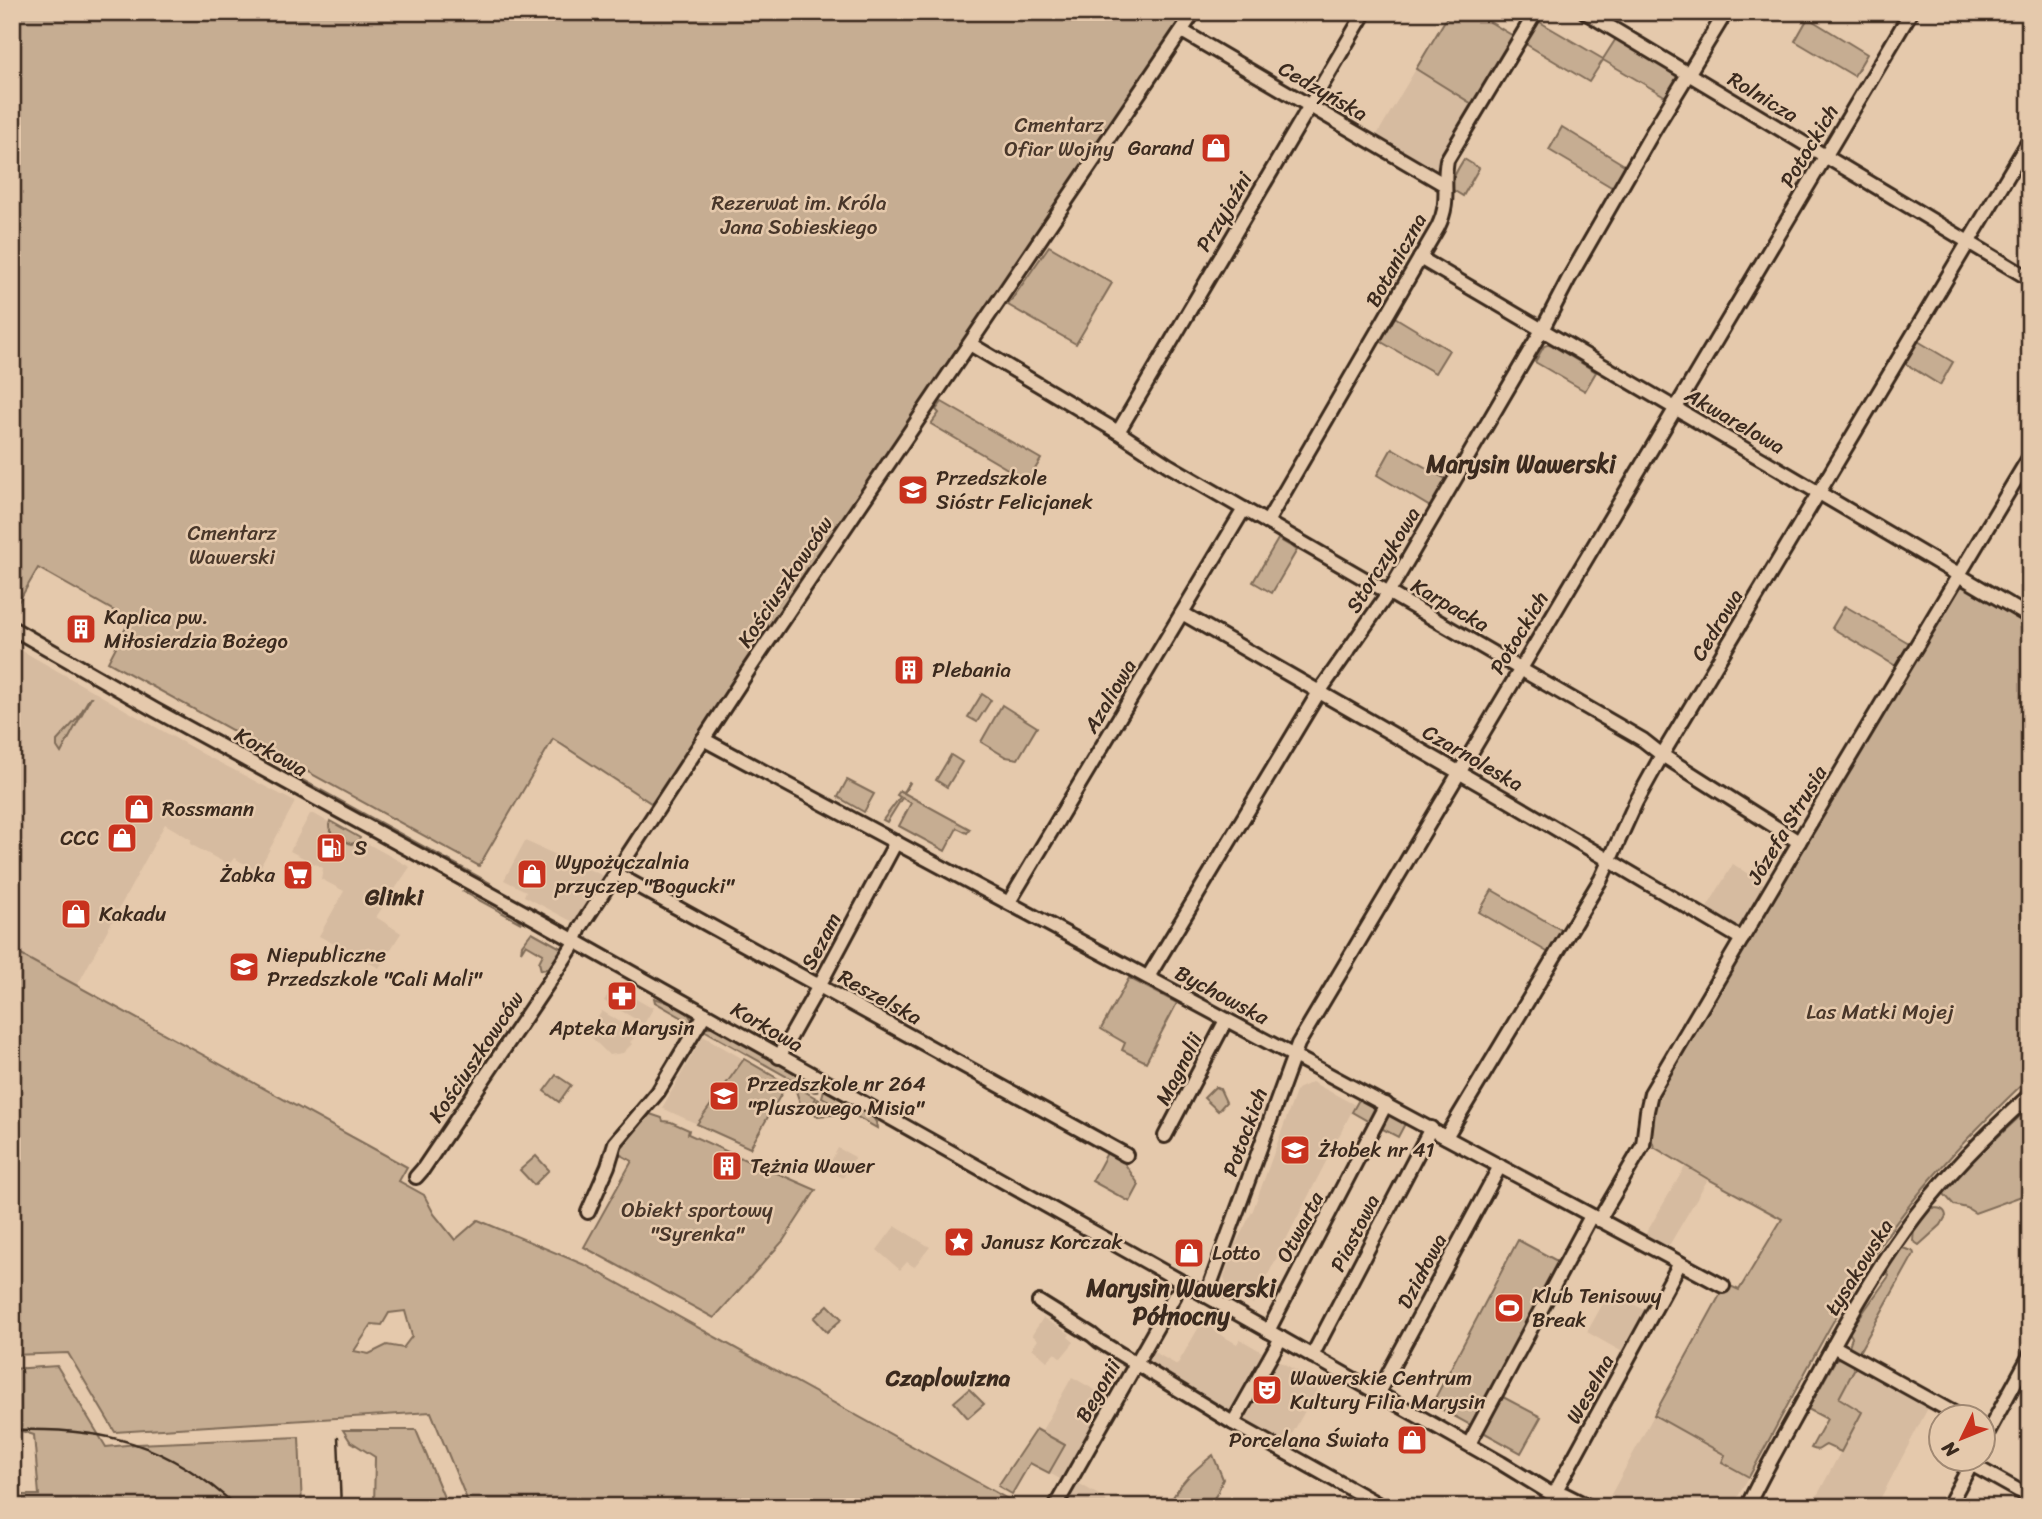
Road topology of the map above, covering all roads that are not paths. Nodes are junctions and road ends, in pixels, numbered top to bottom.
1 (1194, 12) edge
2 (1365, 12) edge
3 (1536, 12) edge
4 (1586, 12) edge
5 (1726, 12) edge
6 (1911, 12) edge
7 (1182, 31) junction
8 (1688, 74) junction
9 (1310, 105) junction
10 (2030, 139) edge
11 (1825, 156) junction
12 (1445, 185) junction
13 (1968, 242) junction
14 (1420, 258) junction
15 (2030, 279) edge
16 (1542, 330) junction
17 (970, 344) junction
18 (1675, 408) junction
19 (1118, 432) junction
20 (2030, 456) edge
21 (1818, 492) junction
22 (1244, 509) junction
23 (1267, 522) junction
24 (1959, 576) junction
25 (1389, 592) junction
26 (1182, 613) junction
27 (2030, 617) edge
28 (12, 628) edge
29 (1520, 668) junction
30 (1319, 692) junction
31 (703, 739) junction
32 (1662, 755) junction
33 (1459, 772) junction
34 (895, 842) junction
35 (1799, 842) junction
36 (1610, 861) junction
37 (616, 874) junction
38 (1009, 902) junction
39 (1742, 939) junction
40 (574, 940) junction
41 (1148, 977) junction
42 (820, 986) junction
43 (705, 1014) junction
44 (1226, 1020) junction
45 (1293, 1055) junction
46 (779, 1057) junction
47 (2030, 1095) edge
48 (1386, 1104) junction
49 (1431, 1128) junction
50 (1166, 1136) dead end
51 (1446, 1137) junction
52 (1126, 1155) dead end
53 (1500, 1166) junction
54 (416, 1177) dead end
55 (588, 1212) dead end
56 (1595, 1218) junction
57 (1681, 1263) junction
58 (1723, 1286) dead end
59 (1175, 1295) dead end
60 (1206, 1296) junction
61 (1039, 1302) dead end
62 (1268, 1331) junction
63 (1281, 1338) junction
64 (1833, 1346) junction
65 (2030, 1355) edge
66 (1312, 1356) junction
67 (1136, 1364) junction
68 (1378, 1393) junction
69 (1939, 1404) edge
70 (1996, 1415) edge
71 (1233, 1423) junction
72 (1469, 1444) junction
73 (1966, 1474) edge
74 (1992, 1474) edge
75 (1555, 1493) junction
76 (2030, 1497) edge
77 (1055, 1507) edge
78 (1383, 1507) edge
79 (1573, 1507) edge
80 (1590, 1507) edge
81 (1745, 1507) edge
82 (1948, 1507) edge

1 - 7 street, Kościuszkowców
2 - 9 street, Przyjaźni
3 - 12 street, Botaniczna
4 - 8 street, Rolnicza
5 - 8 street, Storczykowa
6 - 11 street, Potockich
7 - 9 street, Cedzyńska
7 - 17 street, Kościuszkowców
8 - 11 street, Rolnicza
8 - 16 street, Storczykowa
9 - 12 street, Cedzyńska
9 - 19 street, Przyjaźni
10 - 13 street, Cedrowa
11 - 13 street, Rolnicza
11 - 18 street, Potockich
12 - 14 street, Botaniczna
13 - 15 street, Rolnicza
13 - 21 street, Cedrowa
14 - 16 street, Akwarelowa
14 - 23 street, Botaniczna
16 - 18 street, Akwarelowa
16 - 25 street, Storczykowa
17 - 19 street, Karpacka
17 - 31 street, Kościuszkowców
18 - 21 street, Akwarelowa
18 - 29 street, Potockich
19 - 22 street, Karpacka
20 - 24 street, Józefa Strusia
21 - 24 street, Akwarelowa
21 - 32 street, Cedrowa
22 - 23 street, Karpacka
22 - 26 street, Azaliowa
23 - 25 street, Karpacka
24 - 27 street, Akwarelowa
24 - 35 street, Józefa Strusia
25 - 29 street, Karpacka
25 - 30 street, Storczykowa
26 - 30 street, Czarnoleska
26 - 38 street, Azaliowa
28 - 40 street, Korkowa
29 - 32 street, Karpacka
29 - 33 street, Potockich
30 - 33 street, Czarnoleska
30 - 41 street, Storczykowa
31 - 34 street, Bychowska
31 - 37 street, Kościuszkowców
32 - 35 street, Karpacka
32 - 36 street, Cedrowa
33 - 36 street, Czarnoleska
33 - 45 street, Potockich
34 - 38 street, Bychowska
34 - 42 street, Sezam
35 - 39 street, Józefa Strusia
36 - 39 street, Czarnoleska
36 - 51 street, Cedrowa
37 - 40 street, Kościuszkowców
37 - 42 street, Reszelska
38 - 41 street, Bychowska
39 - 56 street, Józefa Strusia
40 - 43 street, Korkowa
40 - 54 street, Kościuszkowców
41 - 44 street, Bychowska
42 - 46 street, Sezam
42 - 52 street, Reszelska
43 - 46 street, Korkowa
43 - 55 street
44 - 45 street, Bychowska
44 - 50 street, Magnolii
45 - 48 street, Bychowska
45 - 60 street, Potockich
46 - 60 street, Korkowa
47 - 64 street, Łysakowska
48 - 49 street, Bychowska
48 - 62 street, Otwarta
49 - 51 street, Bychowska
49 - 66 street, Piastowa
51 - 53 street, Bychowska
53 - 56 street, Bychowska
53 - 68 street, Działowa
56 - 57 street, Bychowska
56 - 72 street, Józefa Strusia
57 - 58 street, Bychowska
57 - 75 street, Weselna
59 - 67 street, Begonii
60 - 62 street, Korkowa
61 - 67 street
62 - 63 street, Korkowa
63 - 66 street, Korkowa
63 - 71 street
64 - 69 street
64 - 81 street, Łysakowska
65 - 70 street
66 - 68 street, Korkowa
67 - 71 street
67 - 77 street, Begonii
68 - 72 street, Korkowa
71 - 78 street
72 - 75 street, Korkowa
73 - 82 street
74 - 76 street
75 - 79 street, Korkowa
75 - 80 street, Korkowa

